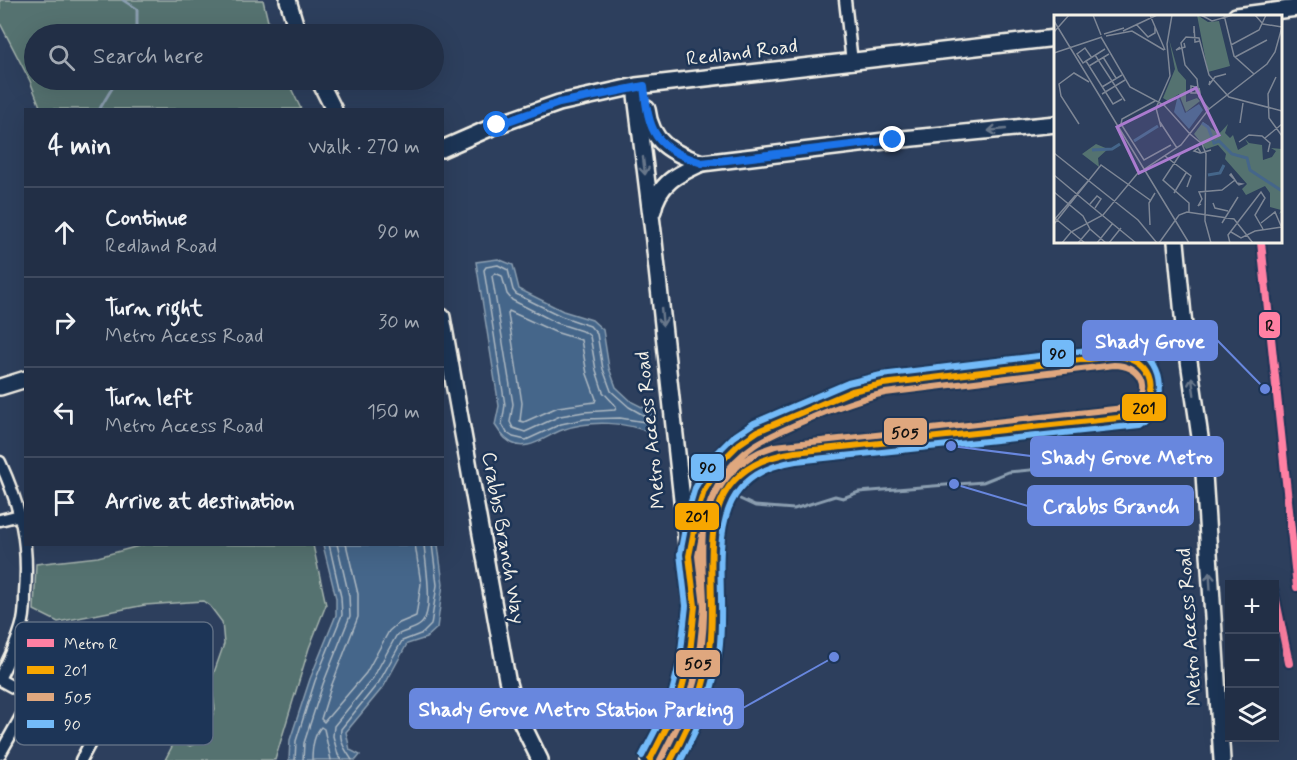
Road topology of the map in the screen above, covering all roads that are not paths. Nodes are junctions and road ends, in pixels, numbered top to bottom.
1 (288, 0) edge
2 (845, 0) edge
3 (1297, 8) edge
4 (1247, 15) edge
5 (295, 24) edge
6 (1054, 38) edge
7 (852, 62) junction
8 (640, 86) junction
9 (323, 90) edge
10 (333, 108) edge
11 (1054, 124) edge
12 (444, 148) edge
13 (702, 163) junction
14 (651, 220) junction
15 (1176, 243) edge
16 (444, 328) edge
17 (24, 380) edge
18 (0, 387) edge
19 (0, 462) edge
20 (742, 472) dead end
21 (713, 476) dead end
22 (20, 515) junction
23 (0, 520) edge
24 (24, 543) edge
25 (24, 546) edge
26 (688, 556) junction
27 (23, 622) edge
28 (15, 646) edge
29 (0, 678) edge
30 (15, 687) edge
31 (15, 727) edge
32 (89, 745) edge
33 (0, 754) edge
34 (81, 760) edge
35 (540, 760) edge
36 (650, 760) edge
37 (671, 760) edge
38 (1222, 760) edge

1 - 5 main road
2 - 7 street
3 - 4 main road
6 - 7 main road, Redland Road
7 - 8 main road, Redland Road
8 - 12 main road, Redland Road
8 - 13 main road
8 -> 14 main road, Metro Access Road
9 - 10 main road
11 -> 13 main road
13 - 14 main road
14 -> 26 main road, Metro Access Road
38 -> 15 main road, Metro Access Road
16 - 35 main road, Crabbs Branch Way
17 - 18 main road
19 - 22 street
20 - 37 highway
21 - 26 highway
22 - 23 street
22 - 24 street
25 - 27 street
26 - 36 highway, Metro Access Road
28 - 29 street
29 - 30 street
31 - 33 street
32 - 34 street

